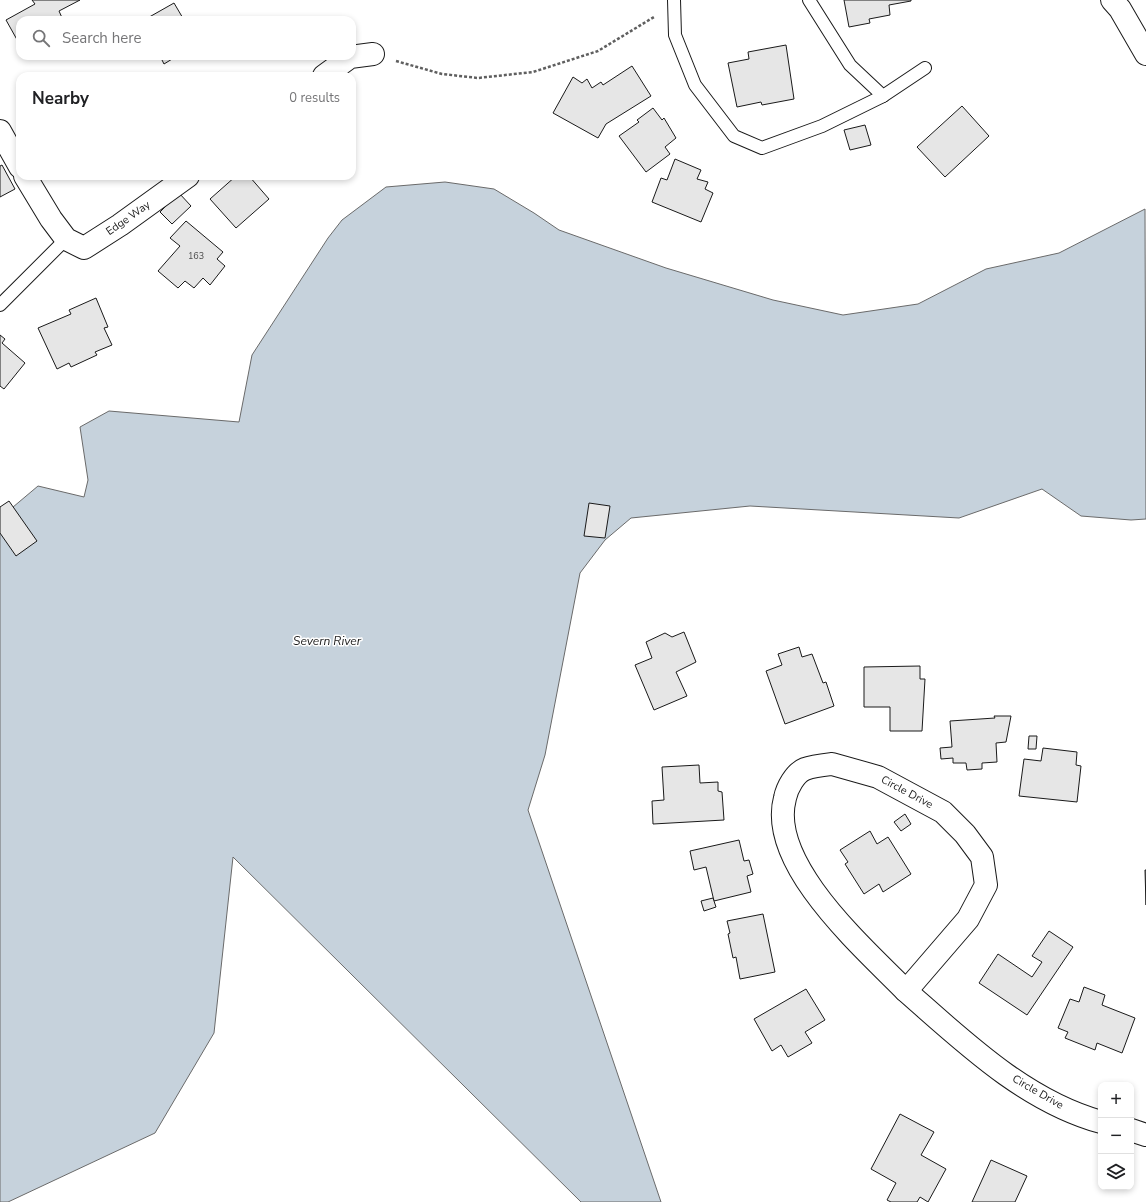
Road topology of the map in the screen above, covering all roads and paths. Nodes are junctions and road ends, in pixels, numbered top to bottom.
1 (809, 0) edge
2 (1112, 0) edge
3 (675, 2) edge
4 (373, 54) joint
5 (1146, 54) edge
6 (356, 56) edge
7 (346, 60) edge
8 (925, 68) dead end
9 (329, 72) edge
10 (883, 96) junction
11 (0, 131) edge
12 (16, 160) edge
13 (27, 180) edge
14 (182, 180) edge
15 (66, 239) junction
16 (0, 305) edge
17 (906, 991) junction
18 (1098, 1121) edge
19 (1134, 1131) edge
20 (1146, 1135) edge

1 - 10 lane
2 - 5 street
3 - 4 path
3 - 10 lane
4 - 6 street
7 - 9 street
8 - 10 lane
11 - 12 street
13 - 15 street
14 - 15 street, Edge Way
15 - 16 lane
17 - 17 street, Circle Drive
17 - 18 street, Circle Drive
19 - 20 street

